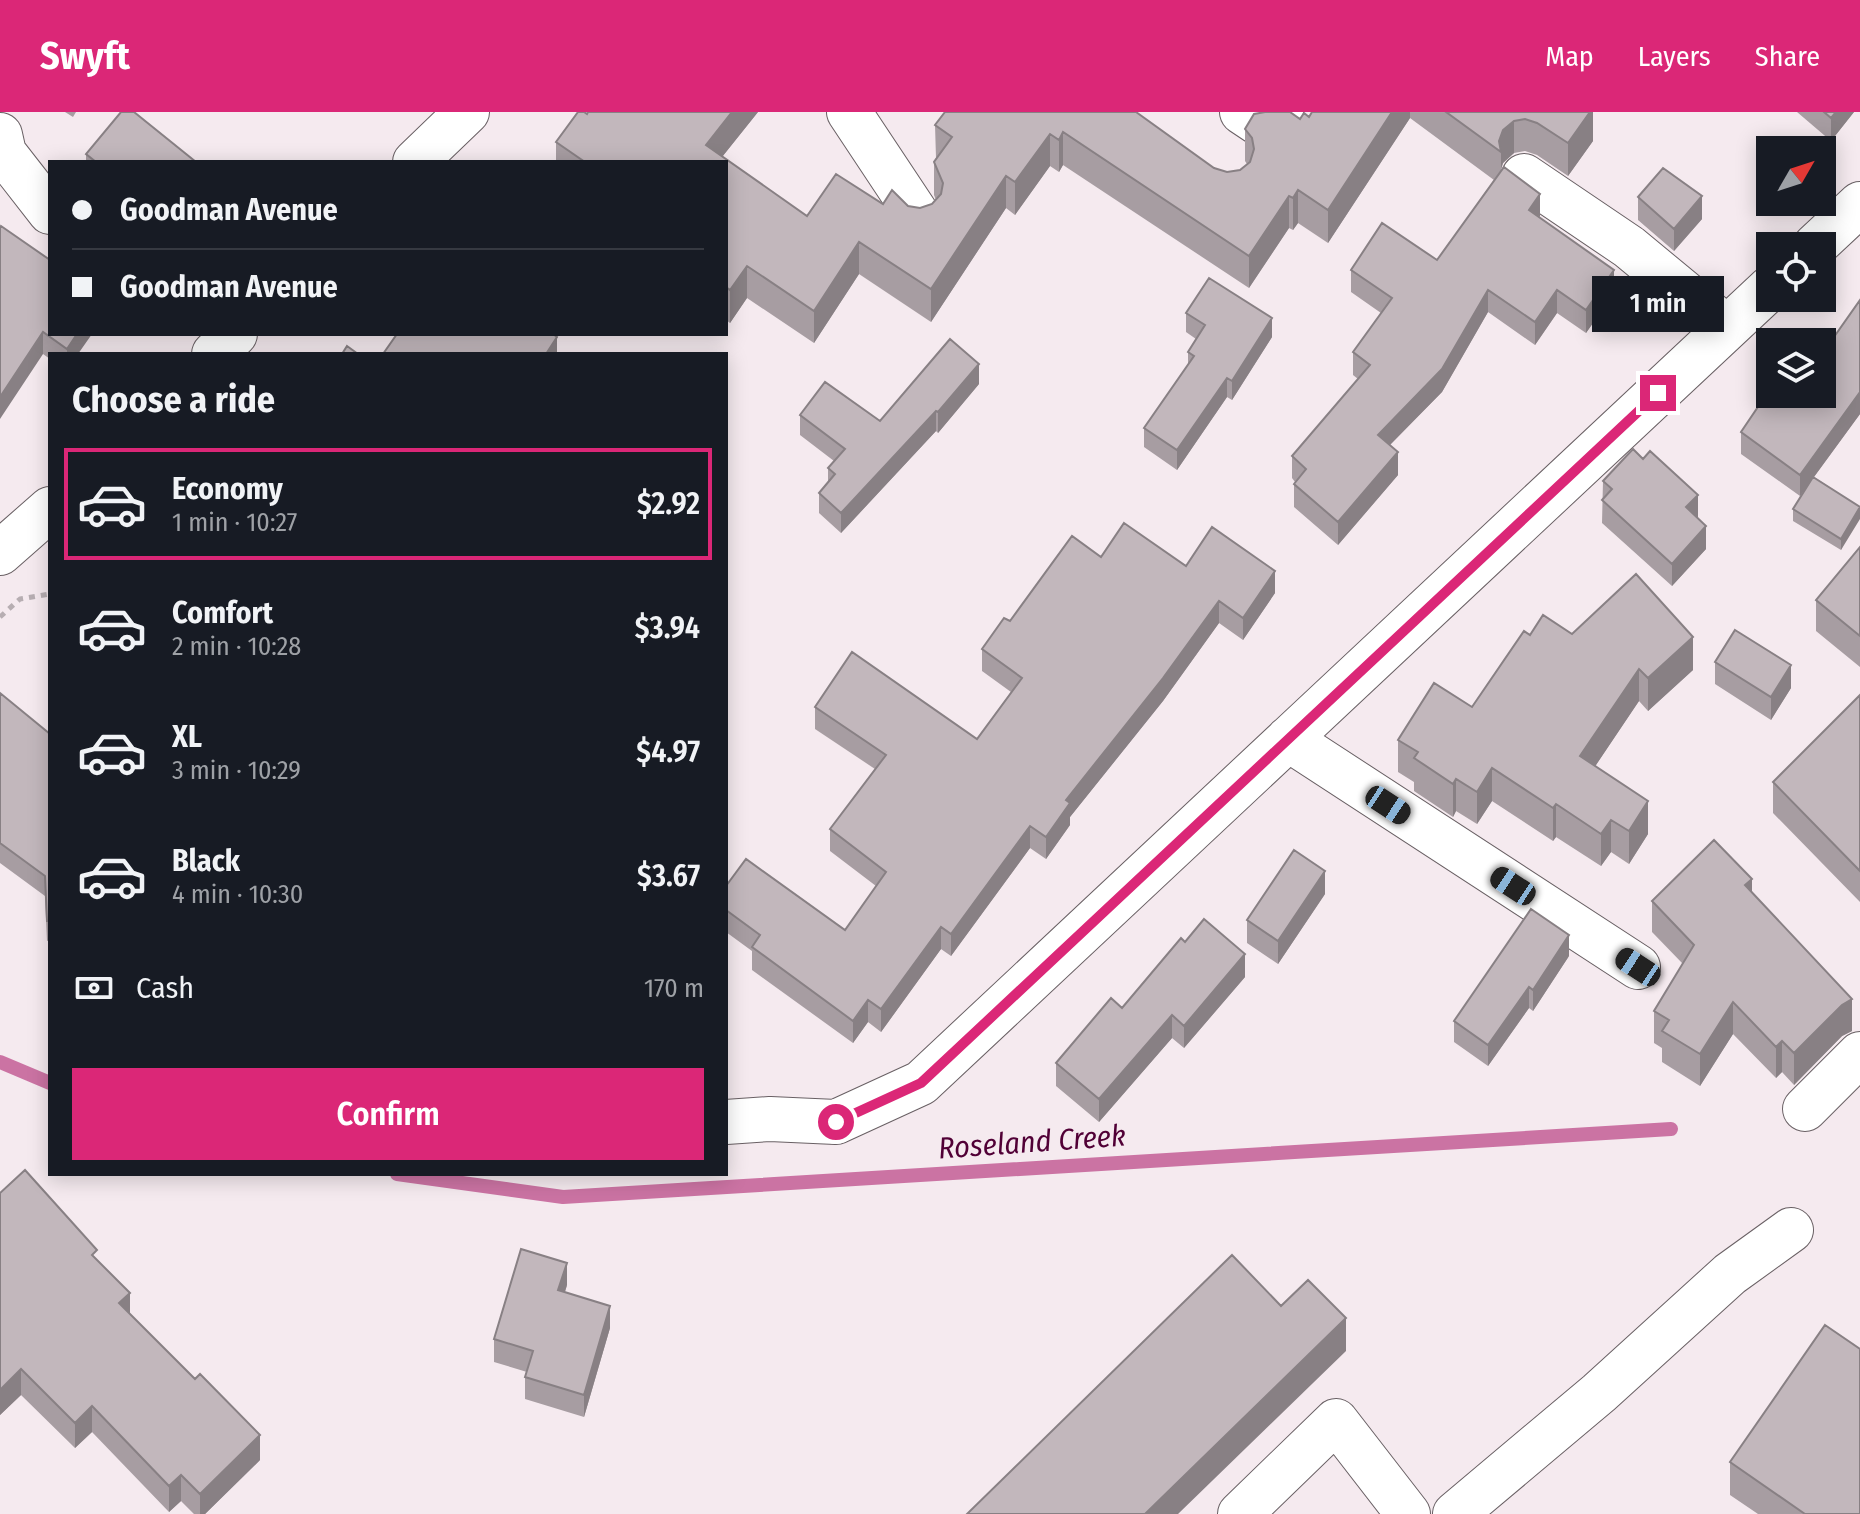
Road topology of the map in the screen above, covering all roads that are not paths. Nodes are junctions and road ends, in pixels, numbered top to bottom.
1 (849, 112) edge
2 (1242, 112) edge
3 (1281, 112) edge
4 (453, 117) edge
5 (0, 135) edge
6 (417, 160) edge
7 (1524, 176) dead end
8 (1860, 204) edge
9 (48, 209) edge
10 (918, 216) edge
11 (1830, 232) edge
12 (1756, 301) edge
13 (1727, 328) junction
14 (48, 511) edge
15 (0, 553) edge
16 (1288, 739) junction
17 (1638, 967) dead end
18 (1860, 1054) edge
19 (1805, 1109) dead end
20 (728, 1122) edge
21 (1791, 1230) dead end
22 (1240, 1514) edge
23 (1408, 1514) edge
24 (1455, 1514) edge

1 - 10 street
2 - 3 street
4 - 6 street
5 - 9 street
7 - 13 street
8 - 11 street
12 - 13 street
13 - 16 street
14 - 15 street
16 - 17 street
16 - 20 street
18 - 19 street
21 - 24 street
22 - 23 street

